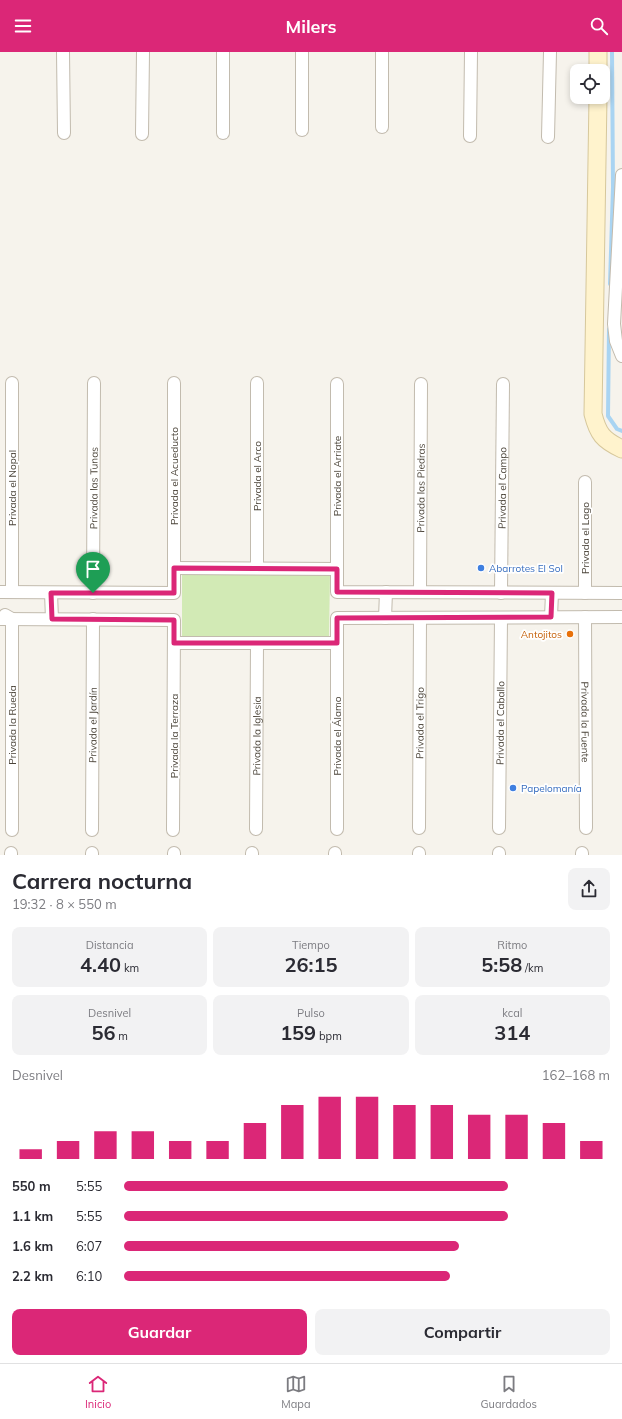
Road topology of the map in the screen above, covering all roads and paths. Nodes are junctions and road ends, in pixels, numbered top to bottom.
1 (63, 52) edge
2 (143, 52) edge
3 (223, 52) edge
4 (302, 52) edge
5 (382, 52) edge
6 (471, 52) edge
7 (550, 52) edge
8 (598, 52) edge
9 (598, 64) edge
10 (598, 104) edge
11 (382, 126) dead end
12 (302, 130) dead end
13 (64, 133) dead end
14 (142, 134) dead end
15 (223, 134) dead end
16 (470, 136) dead end
17 (548, 137) dead end
18 (622, 175) edge
19 (604, 323) junction
20 (622, 356) edge
21 (12, 383) dead end
22 (94, 383) dead end
23 (174, 383) dead end
24 (257, 383) dead end
25 (337, 384) dead end
26 (421, 384) dead end
27 (503, 384) dead end
28 (622, 449) edge
29 (585, 482) dead end
30 (174, 568) junction
31 (257, 568) junction
32 (337, 569) junction
33 (6, 592) edge
34 (386, 592) junction
35 (420, 592) junction
36 (501, 592) junction
37 (51, 593) junction
38 (93, 593) junction
39 (552, 593) junction
40 (585, 593) junction
41 (622, 593) edge
42 (0, 612) edge
43 (551, 617) junction
44 (585, 617) junction
45 (622, 617) edge
46 (385, 618) junction
47 (420, 618) junction
48 (501, 618) junction
49 (6, 619) edge
50 (52, 619) junction
51 (93, 620) junction
52 (174, 643) junction
53 (256, 643) junction
54 (337, 643) junction
55 (419, 828) dead end
56 (499, 828) dead end
57 (586, 828) dead end
58 (256, 829) dead end
59 (337, 829) dead end
60 (12, 830) dead end
61 (92, 830) dead end
62 (173, 830) dead end

1 - 13 street
2 - 14 street
3 - 15 street
4 - 12 street
5 - 11 street
6 - 16 street
7 - 17 street
8 - 9 street
10 - 19 street
18 - 19 street
19 - 20 street
19 - 28 street
21 - 33 street, Privada el Nopal
22 - 38 street, Privada las Tunas
23 - 30 street, Privada el Acueducto
24 - 31 street, Privada el Arco
25 - 32 street, Privada el Arriate
26 - 35 street, Privada las Piedras
27 - 36 street, Privada el Campo
29 - 40 street, Privada el Lago
30 - 31 street
30 - 38 street, Privada el Acueducto
31 - 32 street
32 - 34 street, Privada el Arriate
33 - 37 street
34 - 35 street
34 - 46 street
35 - 36 street
36 - 39 street
37 - 38 street
37 - 50 street
39 - 40 street
39 - 43 street
40 - 41 street
42 - 49 street
43 - 44 street
43 - 48 street
44 - 45 street
44 - 57 street, Privada la Fuente
46 - 47 street
46 - 54 street, Privada el Álamo
47 - 48 street
47 - 55 street, Privada el Trigo
48 - 56 street, Privada el Caballo
49 - 50 street
49 - 60 street, Privada la Rueda
50 - 51 street
51 - 52 street, Privada la Terraza
51 - 61 street, Privada el Jardín
52 - 53 street
52 - 62 street, Privada la Terraza
53 - 54 street
53 - 58 street, Privada la Iglesia
54 - 59 street, Privada el Álamo

